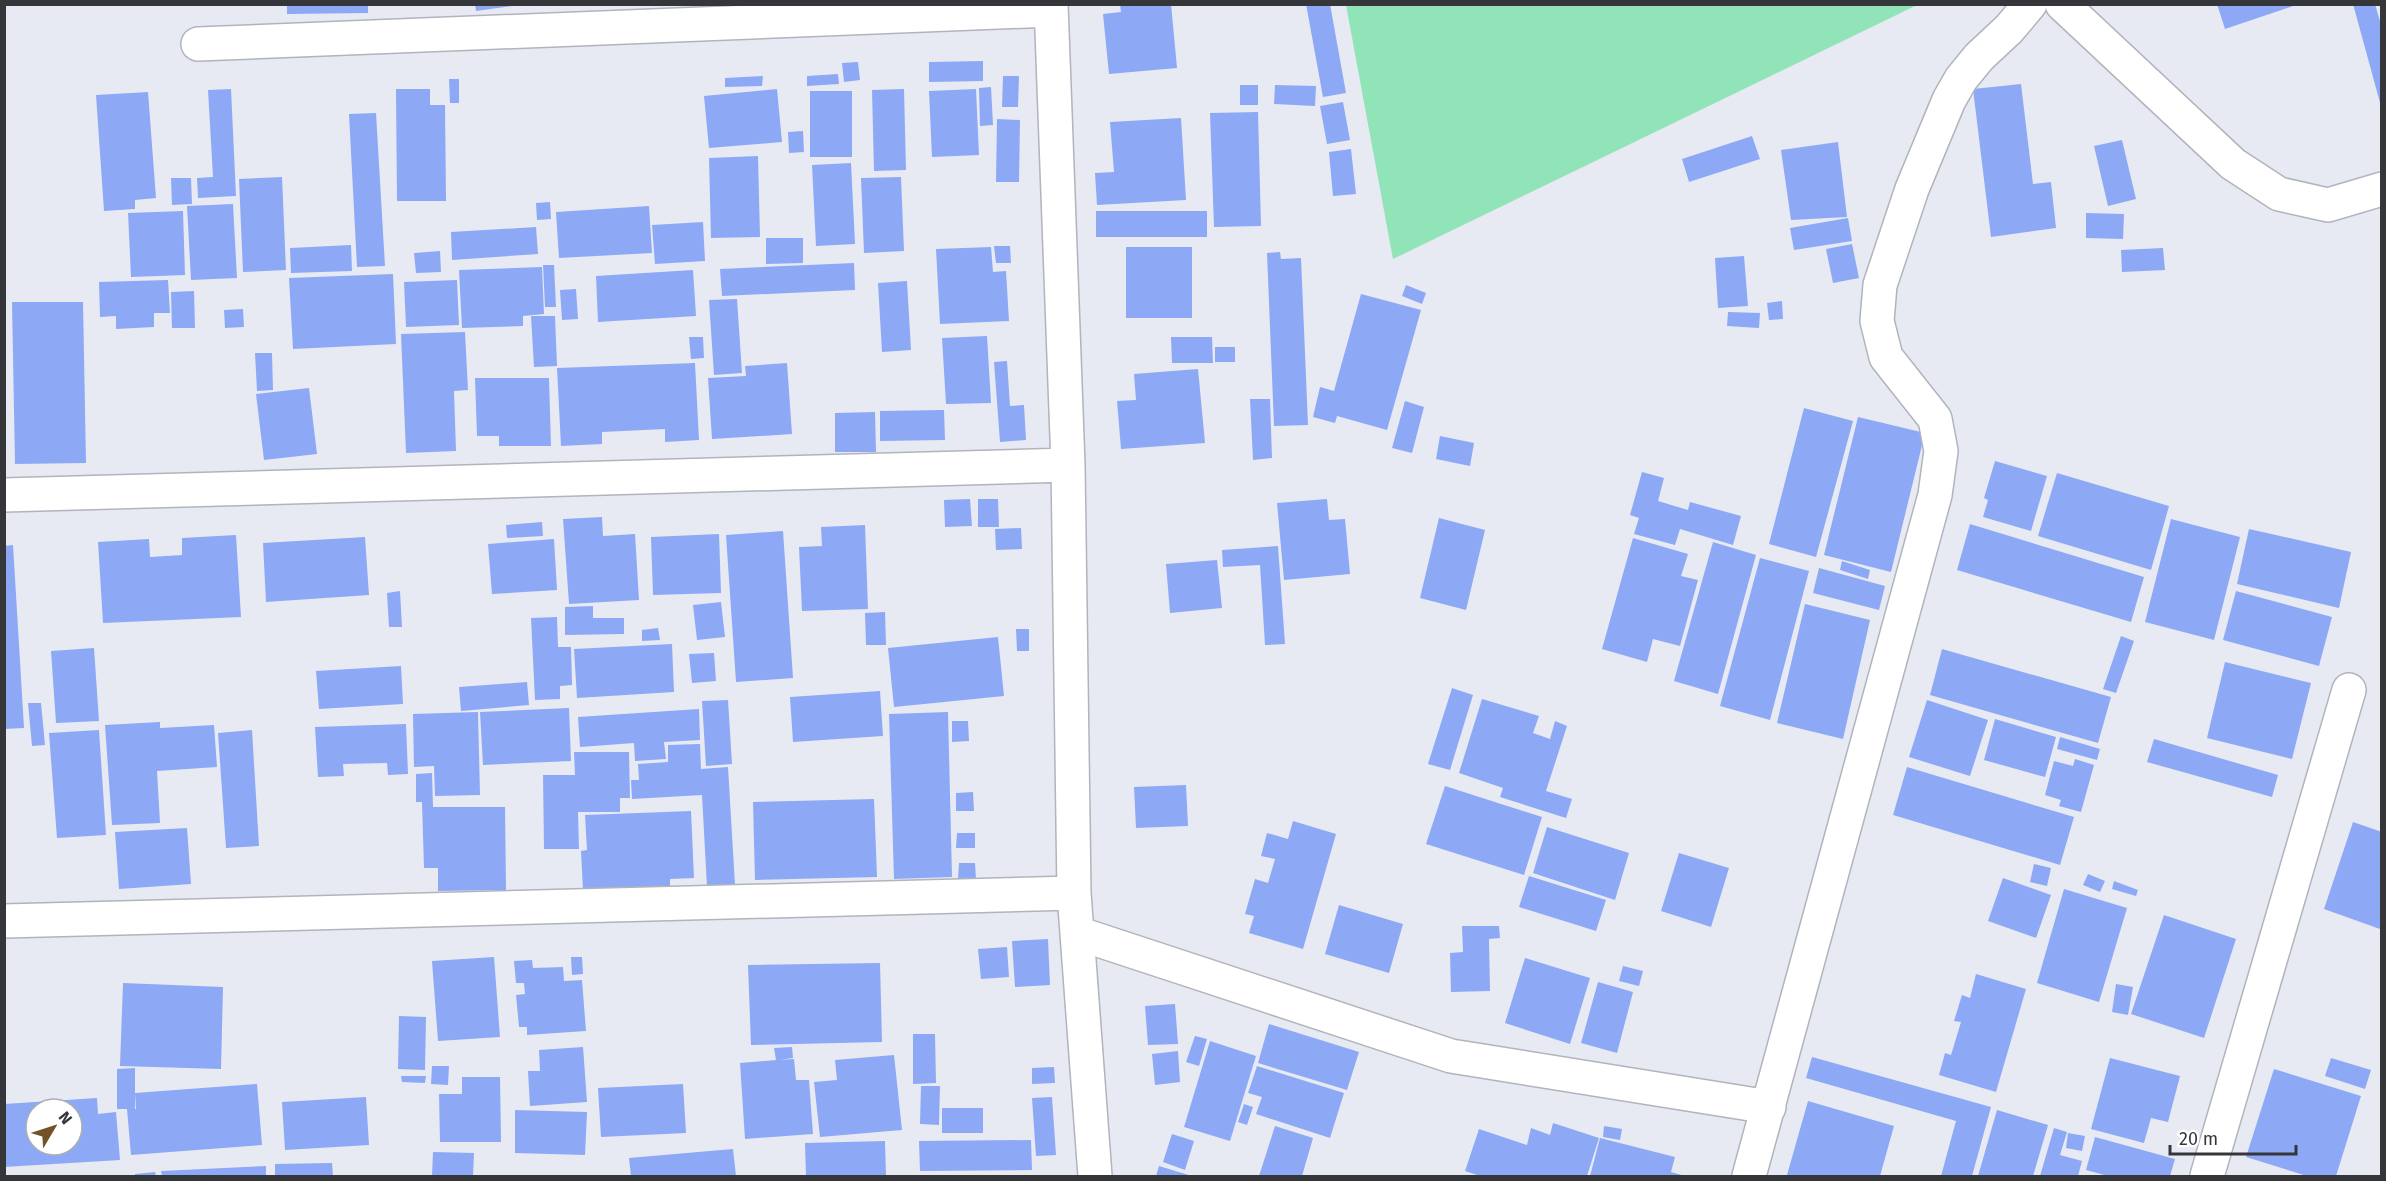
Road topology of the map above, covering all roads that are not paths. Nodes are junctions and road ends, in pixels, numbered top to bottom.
1 (2030, 4) edge
2 (2062, 4) edge
3 (1051, 7) edge
4 (198, 44) dead end
5 (2382, 189) edge
6 (1068, 465) junction
7 (4, 495) edge
8 (2349, 690) dead end
9 (1074, 893) junction
10 (4, 921) edge
11 (1077, 933) junction
12 (1769, 1107) junction
13 (1095, 1176) edge
14 (1749, 1176) edge
15 (2207, 1176) edge

1 - 12 street
2 - 5 street
3 - 4 street
3 - 6 street
6 - 7 street
6 - 9 street
8 - 15 street
9 - 10 street
9 - 11 street
11 - 12 street
11 - 13 street
12 - 14 street

